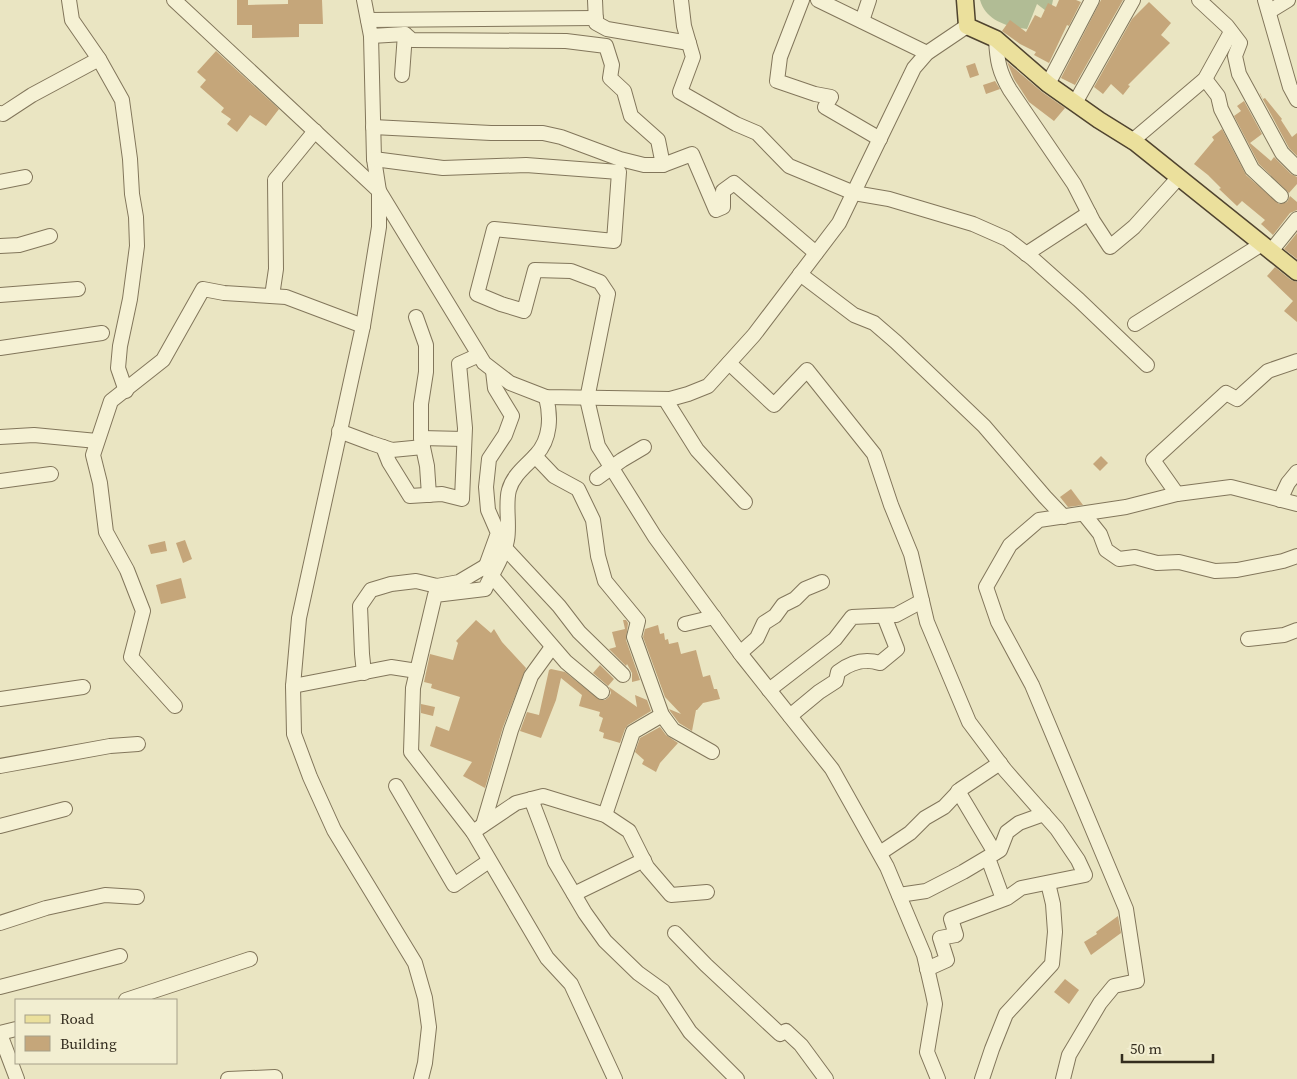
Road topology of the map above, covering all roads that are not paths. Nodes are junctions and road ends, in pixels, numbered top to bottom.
1 (68, 0) edge
2 (174, 0) edge
3 (364, 0) edge
4 (595, 0) edge
5 (681, 0) edge
6 (802, 0) edge
7 (818, 0) edge
8 (869, 0) edge
9 (964, 0) edge
10 (1092, 0) edge
11 (1134, 0) edge
12 (1199, 0) edge
13 (1288, 0) edge
14 (1268, 5) edge
15 (596, 18) junction
16 (368, 20) junction
17 (862, 21) junction
18 (967, 26) junction
19 (1232, 32) junction
20 (405, 34) junction
21 (370, 36) junction
22 (996, 39) junction
23 (689, 43) junction
24 (927, 54) junction
25 (99, 59) junction
26 (402, 75) dead end
27 (1205, 79) junction
28 (1048, 84) junction
29 (1297, 100) edge
30 (1074, 103) junction
31 (0, 112) edge
32 (373, 126) junction
33 (315, 131) junction
34 (880, 139) junction
35 (1132, 141) junction
36 (374, 159) junction
37 (663, 165) junction
38 (1297, 168) edge
39 (25, 177) dead end
40 (1180, 177) junction
41 (0, 182) edge
42 (379, 191) junction
43 (854, 193) junction
44 (1281, 196) dead end
45 (1089, 213) junction
46 (1297, 219) edge
47 (50, 236) dead end
48 (0, 246) edge
49 (1267, 247) junction
50 (816, 253) junction
51 (1026, 254) junction
52 (1297, 272) edge
53 (800, 274) junction
54 (78, 289) dead end
55 (0, 295) edge
56 (272, 296) junction
57 (416, 317) dead end
58 (1135, 324) dead end
59 (363, 326) junction
60 (102, 332) dead end
61 (0, 348) edge
62 (480, 356) junction
63 (1297, 361) edge
64 (729, 363) junction
65 (1147, 365) dead end
66 (493, 371) junction
67 (126, 391) junction
68 (546, 397) junction
69 (587, 399) junction
70 (665, 399) junction
71 (340, 430) junction
72 (0, 437) edge
73 (464, 439) junction
74 (97, 441) junction
75 (422, 442) junction
76 (383, 447) junction
77 (644, 447) dead end
78 (535, 456) junction
79 (612, 467) junction
80 (1297, 472) edge
81 (51, 474) dead end
82 (597, 478) dead end
83 (0, 481) edge
84 (1177, 494) junction
85 (430, 495) junction
86 (1280, 500) junction
87 (744, 502) dead end
88 (1297, 504) edge
89 (1084, 514) junction
90 (1064, 517) junction
91 (505, 548) junction
92 (1297, 556) edge
93 (489, 570) junction
94 (822, 582) dead end
95 (922, 601) junction
96 (884, 616) junction
97 (714, 617) junction
98 (685, 624) dead end
99 (1297, 630) edge
100 (1248, 640) dead end
101 (552, 646) junction
102 (740, 653) junction
103 (417, 671) junction
104 (364, 673) junction
105 (623, 675) dead end
106 (293, 686) junction
107 (83, 687) dead end
108 (769, 690) junction
109 (602, 692) dead end
110 (0, 699) edge
111 (175, 706) dead end
112 (662, 715) junction
113 (790, 716) junction
114 (138, 744) dead end
115 (712, 752) dead end
116 (1000, 763) junction
117 (0, 766) edge
118 (396, 786) dead end
119 (958, 792) junction
120 (531, 800) junction
121 (65, 809) dead end
122 (1044, 814) junction
123 (605, 815) junction
124 (0, 826) edge
125 (478, 829) junction
126 (880, 853) junction
127 (991, 855) junction
128 (644, 860) junction
129 (489, 861) junction
130 (1048, 883) junction
131 (707, 892) dead end
132 (574, 894) junction
133 (899, 895) junction
134 (137, 897) dead end
135 (1002, 899) junction
136 (0, 923) edge
137 (675, 933) dead end
138 (120, 956) dead end
139 (250, 959) dead end
140 (927, 969) junction
141 (0, 987) edge
142 (129, 999) edge
143 (15, 1029) edge
144 (0, 1033) edge
145 (275, 1077) dead end
146 (17, 1079) edge
147 (228, 1079) edge
148 (421, 1079) edge
149 (615, 1079) edge
150 (737, 1079) edge
151 (826, 1079) edge
152 (938, 1079) edge
153 (982, 1079) edge
154 (1063, 1079) edge

1 - 25 street
2 - 33 street
3 - 16 street
4 - 15 street
5 - 23 street
6 - 34 street
7 - 17 street
8 - 17 street
9 - 18 main road
10 - 28 street
11 - 30 street
12 - 19 street
13 - 14 street
14 - 29 street
15 - 16 street
15 - 23 street
16 - 21 street
17 - 24 street
18 - 22 main road
18 - 24 street
19 - 27 street
19 - 38 street
20 - 21 street
20 - 26 street
20 - 37 street
21 - 32 street
22 - 28 main road
22 - 45 street
23 - 43 street
24 - 34 street
25 - 31 street
25 - 67 street
27 - 35 street
27 - 44 street
28 - 30 main road
30 - 35 main road
32 - 36 street
32 - 37 street
33 - 42 street
33 - 56 street
34 - 43 street
35 - 40 main road
36 - 42 street
36 - 69 street
37 - 50 street
39 - 41 street
40 - 45 street
40 - 49 main road
42 - 59 street
42 - 62 street
43 - 50 street
43 - 51 street
45 - 51 street
46 - 49 street
47 - 48 street
49 - 52 main road
49 - 58 street
50 - 53 street
51 - 65 street
53 - 64 street
53 - 90 street
54 - 55 street
56 - 59 street
56 - 67 street
57 - 75 street
59 - 71 street
60 - 61 street
62 - 66 street
62 - 73 street
63 - 84 street
64 - 70 street
64 - 95 street
66 - 68 street
66 - 93 street
67 - 74 street
68 - 69 street
68 - 78 street
69 - 70 street
69 - 79 street
70 - 87 street
71 - 76 street
71 - 106 street
72 - 74 street
73 - 75 street
73 - 85 street
74 - 111 street
75 - 76 street
75 - 85 street
76 - 85 street
77 - 79 street
78 - 91 street
78 - 112 street
79 - 82 street
79 - 97 street
80 - 86 street
81 - 83 street
84 - 86 street
84 - 89 street
86 - 88 street
89 - 90 street
89 - 92 street
90 - 154 street
91 - 93 street
91 - 105 street
93 - 101 street
93 - 103 street
93 - 104 street
94 - 102 street
95 - 96 street
95 - 116 street
96 - 108 street
96 - 113 street
97 - 98 street
97 - 102 street
99 - 100 street
101 - 109 street
101 - 125 street
102 - 108 street
103 - 104 street
103 - 125 street
104 - 106 street
106 - 148 street
107 - 110 street
108 - 113 street
112 - 115 street
112 - 123 street
113 - 126 street
114 - 117 street
116 - 119 street
116 - 122 street
118 - 129 street
119 - 126 street
119 - 127 street
120 - 123 street
120 - 125 street
120 - 132 street
121 - 124 street
122 - 127 street
122 - 130 street
123 - 128 street
125 - 129 street
126 - 133 street
127 - 133 street
127 - 135 street
128 - 131 street
128 - 132 street
129 - 149 street
130 - 135 street
130 - 153 street
132 - 150 street
133 - 140 street
134 - 136 street
135 - 140 street
137 - 151 street
138 - 141 street
139 - 142 street
140 - 152 street
143 - 144 street
144 - 146 street
145 - 147 street

